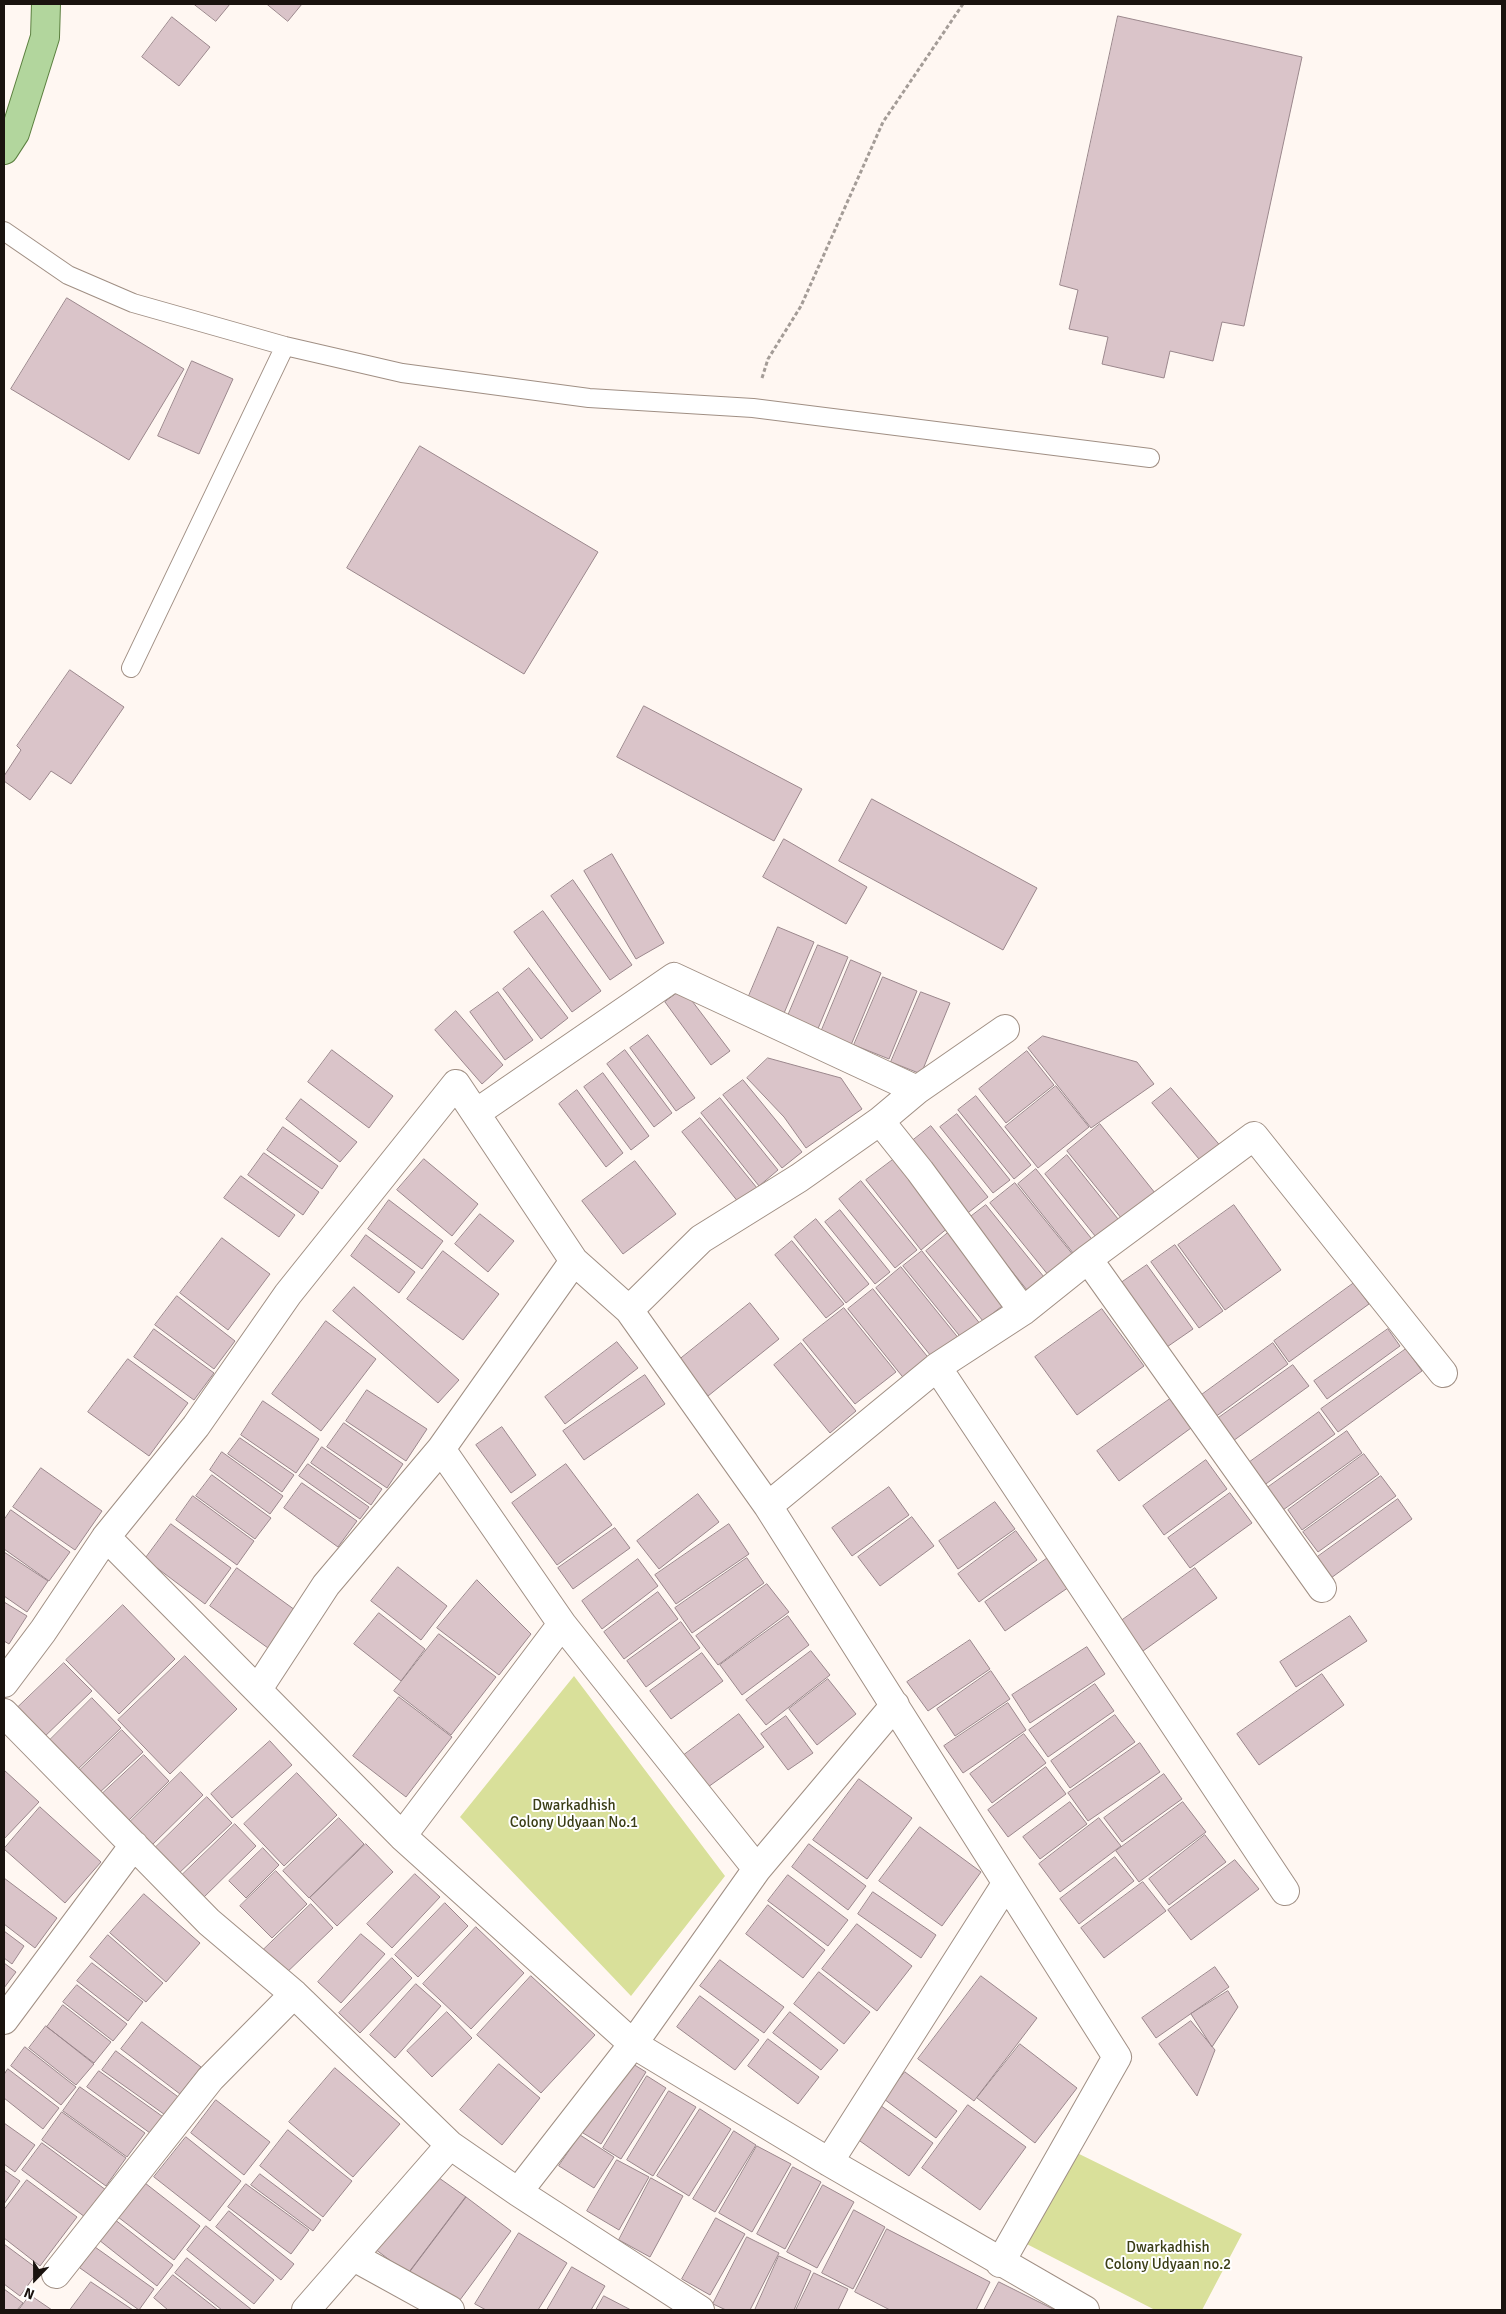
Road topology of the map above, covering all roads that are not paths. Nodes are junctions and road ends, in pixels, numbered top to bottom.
1 (46, 4) edge
2 (4, 150) edge
3 (5, 237) edge
4 (285, 346) junction
5 (1150, 458) dead end
6 (131, 668) dead end
7 (1005, 1029) dead end
8 (917, 1090) junction
9 (476, 1113) junction
10 (880, 1121) junction
11 (1088, 1259) junction
12 (574, 1260) junction
13 (629, 1310) junction
14 (1023, 1311) junction
15 (937, 1368) junction
16 (1443, 1373) dead end
17 (441, 1449) junction
18 (768, 1506) junction
19 (106, 1537) junction
20 (1322, 1588) dead end
21 (562, 1624) junction
22 (4, 1683) edge
23 (258, 1689) junction
24 (895, 1705) junction
25 (4, 1713) edge
26 (402, 1836) junction
27 (134, 1845) junction
28 (757, 1869) junction
29 (1006, 1884) junction
30 (1285, 1891) dead end
31 (294, 1994) junction
32 (4, 2020) edge
33 (633, 2044) junction
34 (450, 2145) junction
35 (829, 2162) junction
36 (518, 2192) junction
37 (354, 2257) junction
38 (1000, 2263) junction
39 (56, 2274) dead end
40 (306, 2310) edge
41 (450, 2310) edge
42 (700, 2310) edge
43 (1085, 2310) edge

1 - 2 main road
3 - 4 lane
4 - 5 lane
4 - 6 lane
7 - 8 street
8 - 9 street
8 - 10 street
9 - 12 street
9 - 19 street
10 - 13 street
10 - 14 street
11 - 14 street
11 - 16 street
11 - 20 street
12 - 13 street
12 - 17 street
13 - 18 street
14 - 15 street
15 - 18 street
15 - 30 street
17 - 21 street
17 - 23 street
18 - 24 street
19 - 22 street
19 - 23 street
21 - 26 street
21 - 28 street
23 - 26 street
24 - 28 street
24 - 29 street
25 - 27 street
26 - 33 street
27 - 31 street
27 - 32 street
28 - 33 street
29 - 35 street
29 - 38 street
31 - 34 street
31 - 39 street
33 - 35 street
33 - 36 street
34 - 36 street
34 - 37 street
35 - 38 street
36 - 42 street
37 - 40 street
37 - 41 street
38 - 43 street

